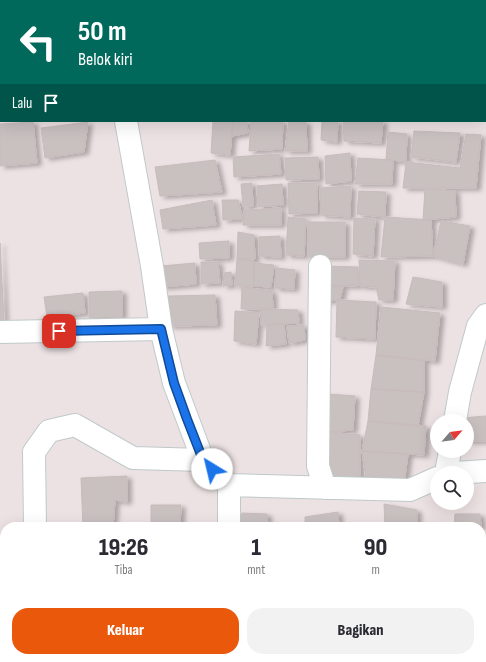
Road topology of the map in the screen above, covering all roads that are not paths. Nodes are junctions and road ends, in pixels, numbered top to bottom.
1 (126, 122) edge
2 (320, 266) dead end
3 (486, 315) edge
4 (161, 329) junction
5 (0, 332) edge
6 (456, 414) edge
7 (203, 460) junction
8 (486, 471) edge
9 (474, 472) edge
10 (430, 481) edge
11 (229, 485) junction
12 (325, 488) junction
13 (36, 522) edge
14 (229, 522) edge

1 - 4 street
2 - 12 street
3 - 6 street
4 - 5 street
4 - 7 street
7 - 11 street
7 - 13 street
8 - 9 street
10 - 12 street
11 - 12 street
11 - 14 street

